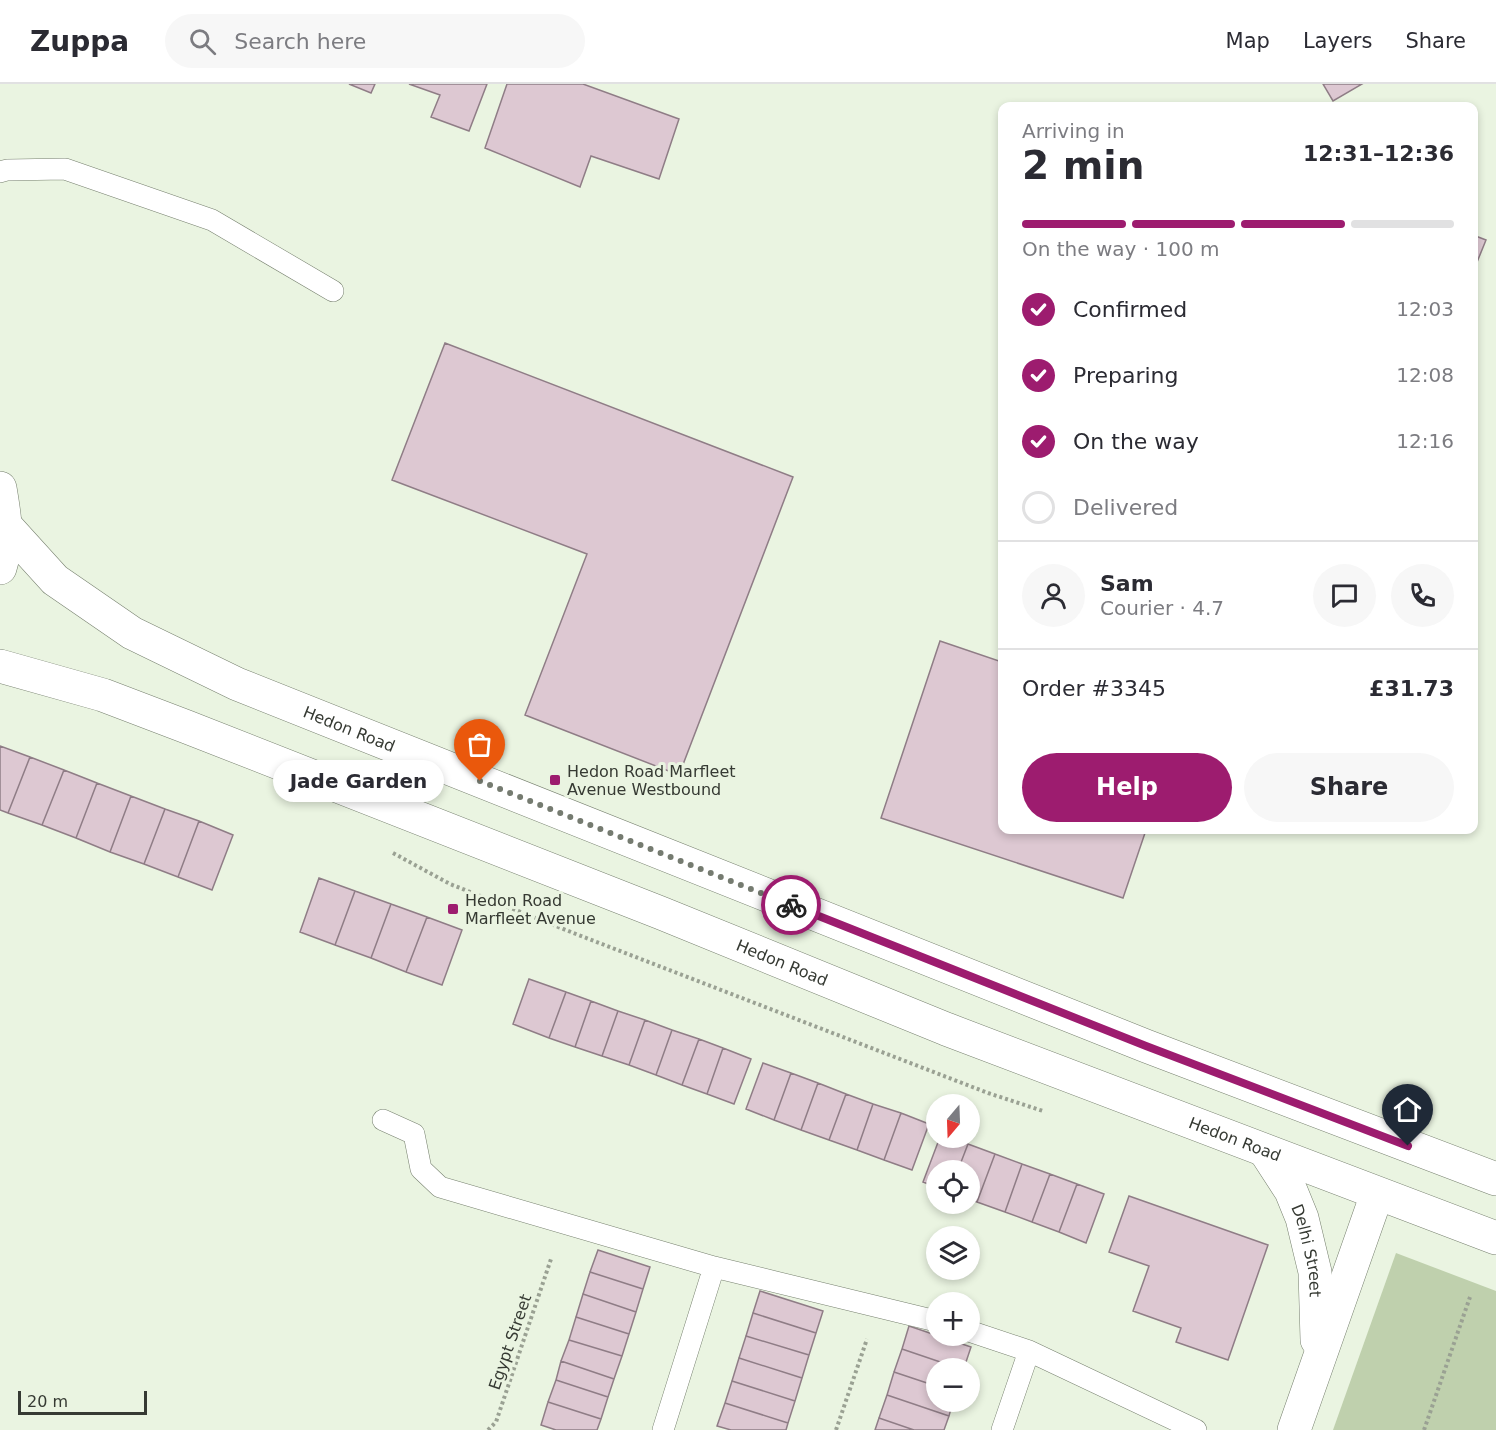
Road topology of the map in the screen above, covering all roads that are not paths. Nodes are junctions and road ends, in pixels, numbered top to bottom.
1 (0, 172) edge
2 (333, 291) dead end
3 (0, 488) edge
4 (6, 526) junction
5 (0, 568) edge
6 (0, 666) edge
7 (383, 1120) dead end
8 (1266, 1151) junction
9 (1496, 1179) edge
10 (1377, 1194) junction
11 (1496, 1238) edge
12 (714, 1267) junction
13 (926, 1319) edge
14 (980, 1335) edge
15 (1029, 1351) junction
16 (1318, 1360) junction
17 (663, 1430) edge
18 (1002, 1430) edge
19 (1197, 1430) edge
20 (1294, 1430) edge

1 - 2 lane
3 - 4 main road
4 - 5 main road
4 - 9 main road, Hedon Road
6 - 8 main road, Hedon Road
7 - 12 lane
8 - 10 main road, Hedon Road
8 - 16 main road, Delhi Street
10 - 11 main road, Hedon Road
10 - 16 main road, Delhi Street
12 - 13 lane
12 - 17 lane
14 - 15 lane
15 - 18 lane
15 - 19 lane
16 - 20 main road, Delhi Street

